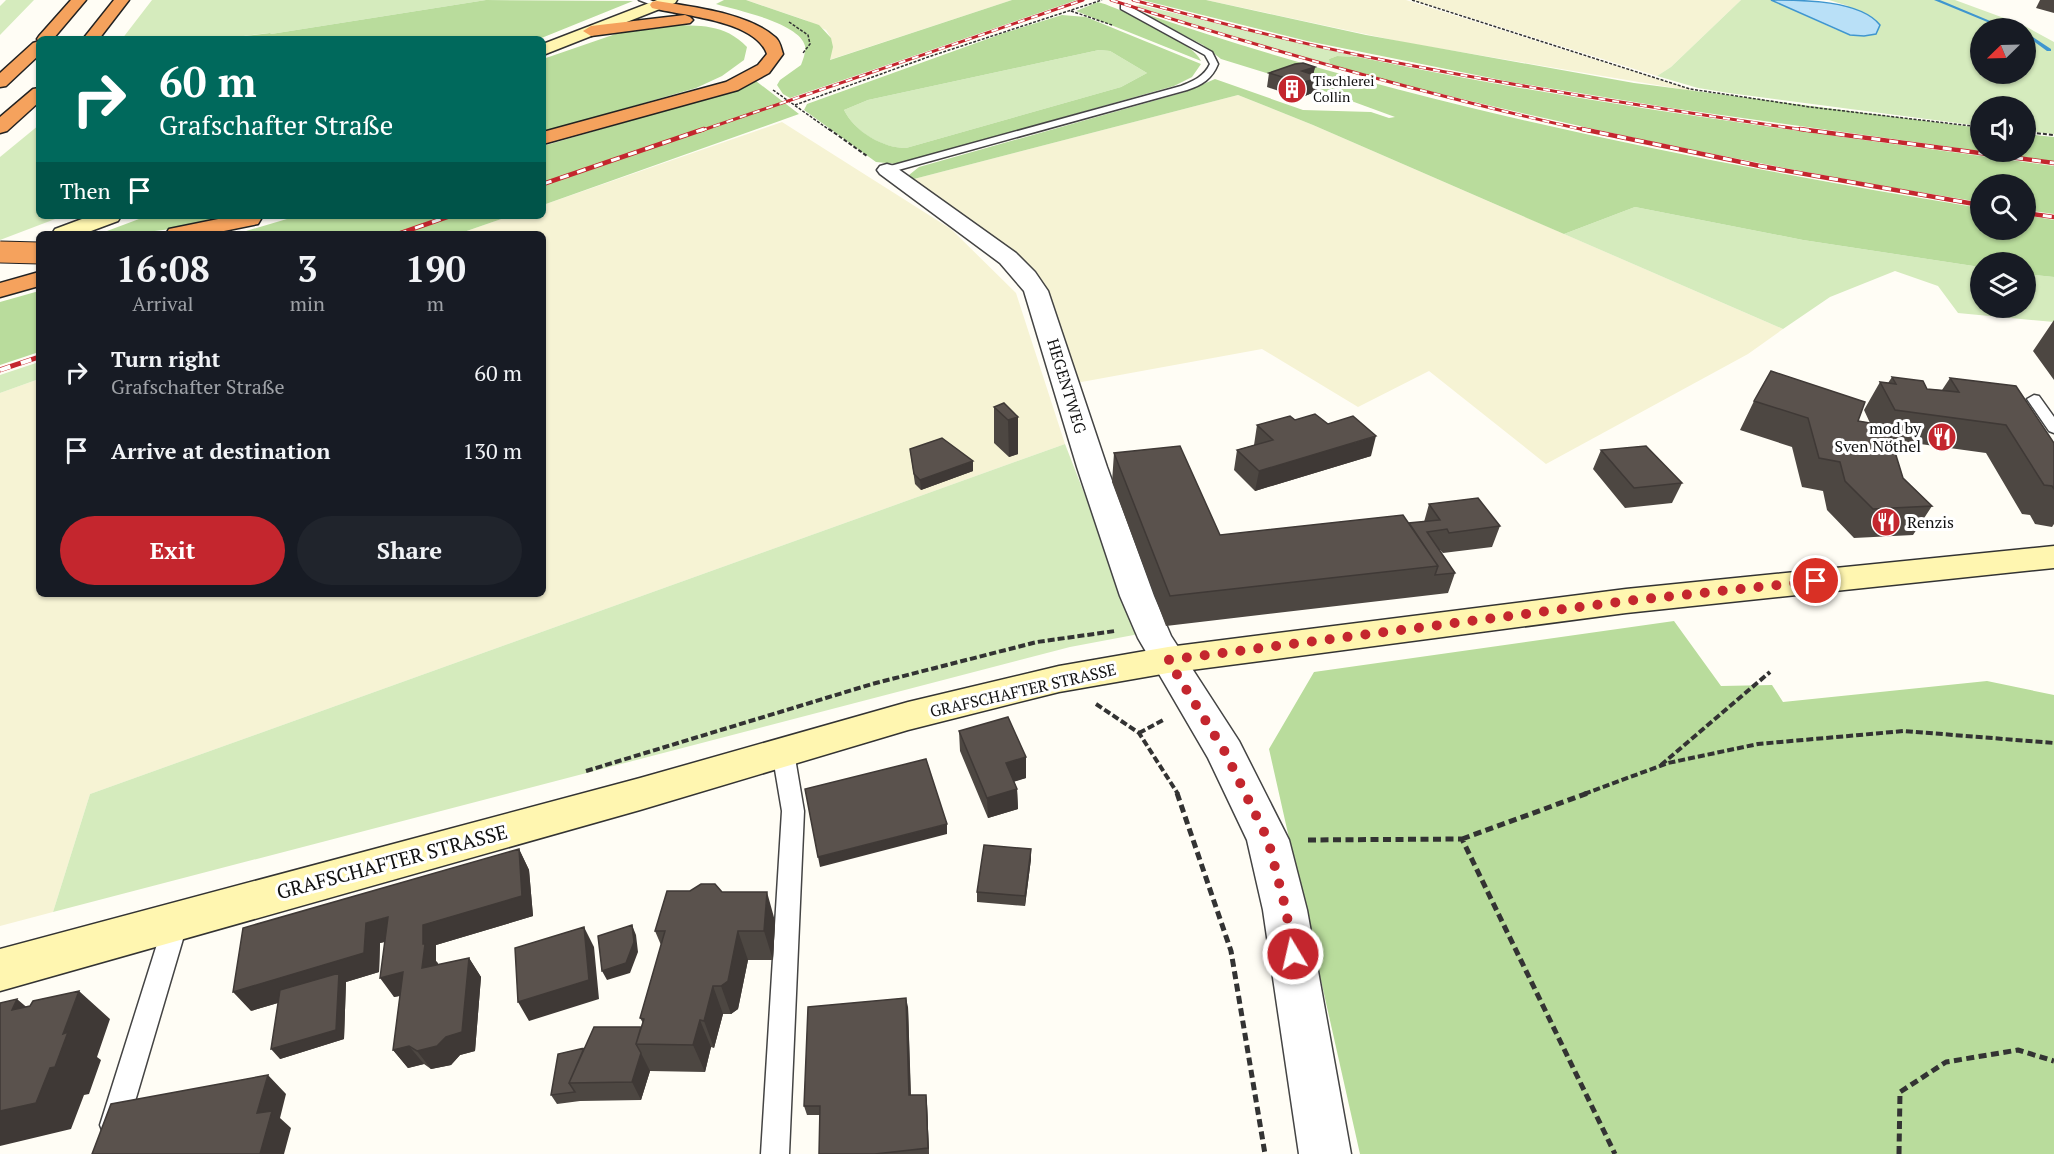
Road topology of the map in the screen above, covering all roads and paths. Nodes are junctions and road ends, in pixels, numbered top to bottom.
1 (79, 0) edge
2 (122, 0) edge
3 (1102, 0) edge
4 (1412, 0) edge
5 (657, 2) edge
6 (1124, 7) dead end
7 (685, 20) junction
8 (788, 22) dead end
9 (591, 31) junction
10 (48, 36) edge
11 (93, 36) edge
12 (36, 49) edge
13 (546, 49) edge
14 (803, 53) dead end
15 (0, 82) edge
16 (36, 89) edge
17 (36, 91) edge
18 (682, 100) junction
19 (1970, 126) edge
20 (0, 127) edge
21 (2036, 133) edge
22 (2054, 135) edge
23 (546, 137) edge
24 (887, 170) junction
25 (102, 219) edge
26 (251, 219) edge
27 (253, 219) edge
28 (71, 231) edge
29 (192, 231) edge
30 (213, 231) edge
31 (36, 244) edge
32 (0, 252) edge
33 (36, 253) edge
34 (0, 258) edge
35 (36, 280) edge
36 (0, 290) edge
37 (2034, 399) dead end
38 (2054, 428) edge
39 (2054, 557) edge
40 (1168, 660) junction
41 (1770, 672) dead end
42 (1059, 679) junction
43 (2054, 743) edge
44 (783, 752) junction
45 (1660, 766) junction
46 (1462, 839) junction
47 (1268, 840) junction
48 (176, 922) junction
49 (0, 970) edge
50 (2054, 1061) edge
51 (113, 1127) edge
52 (775, 1154) edge
53 (1265, 1154) edge
54 (1325, 1154) edge
55 (1615, 1154) edge
56 (1899, 1154) edge

1 - 10 highway
2 - 11 highway
3 - 24 path
4 - 19 path
5 - 7 highway
5 - 9 main road
5 - 18 highway
6 - 24 lane
7 - 9 highway
7 - 18 highway
8 - 14 path
9 - 13 main road
12 - 15 highway
15 - 16 highway
17 - 20 highway
18 - 23 highway
21 - 22 path
24 - 40 street, HEGENTWEG
25 - 28 main road
26 - 29 highway
27 - 30 highway
31 - 34 main road
32 - 33 highway, bridge
35 - 36 highway
37 - 38 lane
39 - 40 main road, GRAFSCHAFTER STRASSE
40 - 42 main road, GRAFSCHAFTER STRASSE
40 - 47 street, HEGENTWEG
41 - 45 path
42 - 44 main road, GRAFSCHAFTER STRASSE
42 - 53 path
43 - 45 path
44 - 48 main road, GRAFSCHAFTER STRASSE
44 - 52 lane
45 - 46 path
46 - 47 path
46 - 55 path
47 - 54 street, HEGENTWEG
48 - 49 main road, GRAFSCHAFTER STRASSE
48 - 51 lane
50 - 56 path

